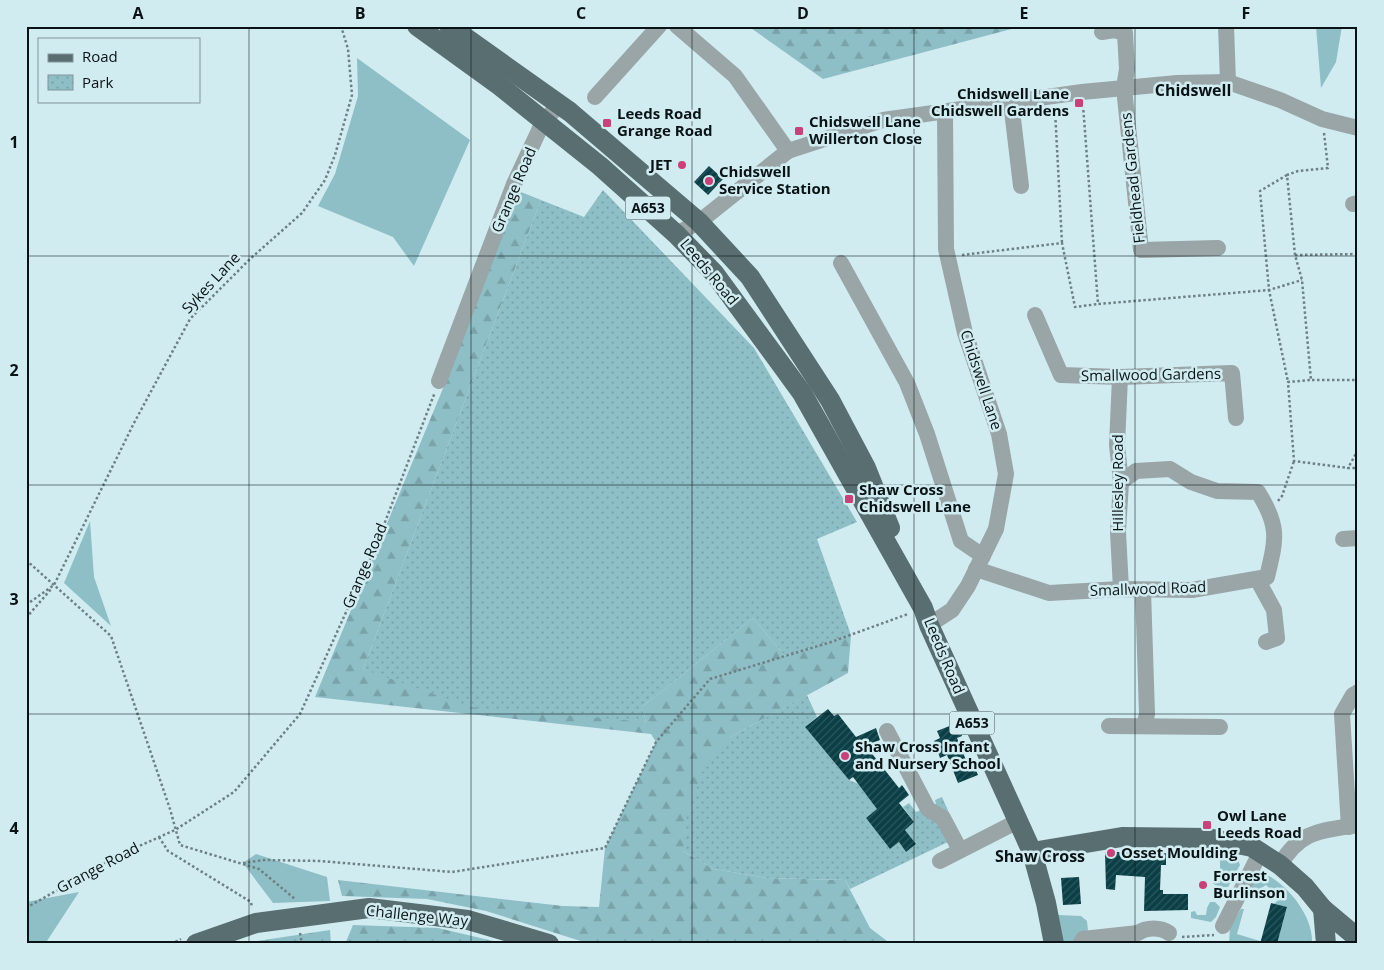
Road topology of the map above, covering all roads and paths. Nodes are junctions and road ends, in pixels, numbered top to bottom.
1 (341, 26) edge
2 (418, 26) edge
3 (449, 26) edge
4 (658, 26) edge
5 (678, 26) edge
6 (1226, 26) edge
7 (1127, 30) edge
8 (1102, 32) dead end
9 (1228, 82) junction
10 (1124, 88) junction
11 (1054, 95) junction
12 (595, 97) dead end
13 (1011, 102) junction
14 (559, 105) junction
15 (945, 112) junction
16 (1322, 119) junction
17 (543, 122) junction
18 (1358, 128) edge
19 (788, 151) junction
20 (1287, 175) junction
21 (1021, 186) dead end
22 (699, 222) junction
23 (676, 234) junction
24 (1062, 243) junction
25 (1218, 248) dead end
26 (1358, 254) edge
27 (1295, 255) junction
28 (948, 257) junction
29 (840, 263) dead end
30 (1098, 304) dead end
31 (1035, 315) dead end
32 (1120, 377) junction
33 (1311, 380) junction
34 (1358, 380) edge
35 (439, 382) joint
36 (1288, 382) junction
37 (1236, 418) dead end
38 (1358, 450) edge
39 (1294, 461) junction
40 (1348, 468) junction
41 (1358, 468) edge
42 (1121, 482) junction
43 (1270, 510) junction
44 (26, 560) edge
45 (980, 563) junction
46 (1257, 579) junction
47 (54, 585) junction
48 (1120, 589) junction
49 (1143, 590) junction
50 (26, 605) edge
51 (923, 609) junction
52 (26, 618) edge
53 (1266, 642) dead end
54 (1358, 692) edge
55 (1109, 726) dead end
56 (1144, 726) junction
57 (1220, 727) dead end
58 (887, 731) dead end
59 (1018, 822) junction
60 (1353, 826) edge
61 (175, 830) junction
62 (159, 837) junction
63 (1065, 846) junction
64 (960, 850) junction
65 (1032, 852) junction
66 (1260, 852) junction
67 (940, 861) dead end
68 (243, 863) junction
69 (1280, 865) junction
70 (295, 899) dead end
71 (251, 902) dead end
72 (26, 908) edge
73 (1323, 909) junction
74 (1222, 930) joint
75 (300, 932) dead end
76 (1171, 935) joint
77 (1356, 936) edge
78 (196, 944) edge
79 (302, 944) edge
80 (549, 944) edge
81 (1054, 944) edge
82 (1080, 944) edge
83 (1328, 944) edge

1 - 47 path, Sykes Lane
2 - 17 main road, Leeds Road / A653
3 - 14 main road, Leeds Road / A653
4 - 12 street
5 - 19 street
6 - 9 street
7 - 8 street
7 - 10 street
9 - 10 street
9 - 16 street
10 - 11 street
10 - 25 street, Fieldhead Gardens
11 - 13 street
11 - 24 path
13 - 15 street
13 - 21 street
14 - 17 street, Grange Road
14 - 22 main road, Leeds Road / A653
15 - 19 street
15 - 28 street, Chidswell Lane
16 - 18 street
16 - 20 path
17 - 23 main road, Leeds Road / A653
17 - 35 street, Grange Road
19 - 22 street
20 - 27 path
20 - 36 path
22 - 23 street
22 - 51 main road, Leeds Road / A653
23 - 51 main road, Leeds Road / A653
24 - 28 path
24 - 30 path
26 - 27 path
27 - 33 path
28 - 45 street, Chidswell Lane
29 - 45 street, Smallwood Road
31 - 32 street, Smallwood Gardens
32 - 37 street, Smallwood Gardens
32 - 42 street, Hillesley Road
33 - 34 path
33 - 36 path
35 - 61 path, Grange Road
36 - 39 path
38 - 40 path
39 - 40 path
39 - 43 path
40 - 41 path
42 - 43 street
42 - 48 street, Hillesley Road
43 - 46 street
44 - 47 path
45 - 48 street, Smallwood Road
45 - 51 street, Chidswell Lane
46 - 49 street, Smallwood Road
46 - 53 street
47 - 50 path, Sykes Lane
47 - 52 path
47 - 61 path
48 - 49 street, Smallwood Road
49 - 56 street
51 - 59 main road, Leeds Road / A653
51 - 68 path
54 - 60 street
55 - 56 street
56 - 57 street
58 - 64 street
59 - 63 main road
59 - 64 street
59 - 65 main road, Leeds Road / A653
60 - 69 street
61 - 62 path, Grange Road
61 - 68 path
62 - 71 path
62 - 72 path, Grange Road
63 - 65 main road
63 - 66 main road
64 - 67 street
65 - 81 main road, Leeds Road / A653
66 - 69 main road
66 - 74 street
68 - 70 path
69 - 73 main road
73 - 77 main road
73 - 83 main road
74 - 76 path
75 - 79 path
76 - 82 street
77 - 83 main road
78 - 80 main road, Challenge Way

